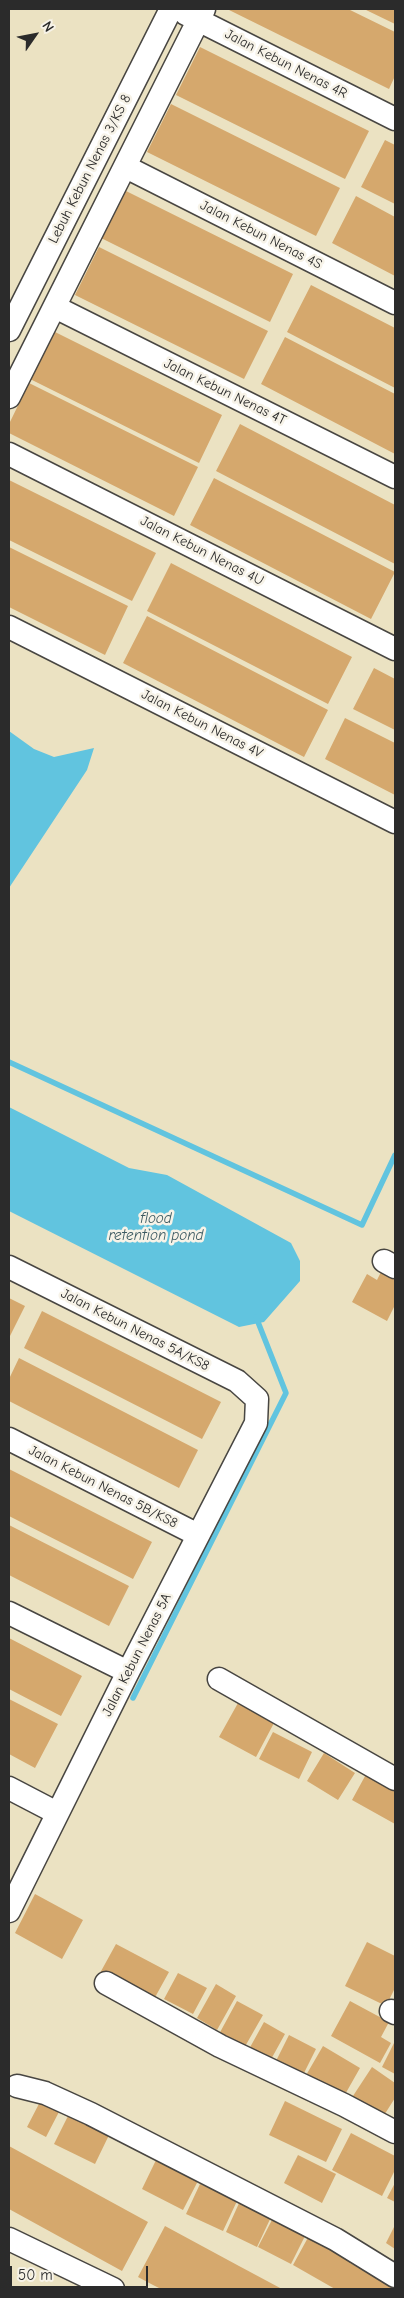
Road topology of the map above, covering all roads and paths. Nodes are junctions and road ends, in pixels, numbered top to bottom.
1 (171, 9) edge
2 (176, 9) edge
3 (201, 14) edge
4 (395, 119) edge
5 (126, 167) junction
6 (395, 303) edge
7 (55, 307) junction
8 (9, 330) edge
9 (9, 397) edge
10 (9, 454) edge
11 (395, 477) edge
12 (9, 627) edge
13 (395, 649) edge
14 (395, 822) edge
15 (9, 1267) edge
16 (257, 1399) joint
17 (9, 1439) edge
18 (198, 1535) junction
19 (9, 1613) edge
20 (128, 1672) junction
21 (219, 1679) dead end
22 (395, 1779) edge
23 (9, 1788) edge
24 (58, 1813) junction
25 (9, 1911) edge
26 (106, 1983) dead end
27 (17, 2086) dead end
28 (395, 2132) edge
29 (9, 2239) edge
30 (395, 2276) edge
31 (113, 2289) edge

1 - 8 street, Lebuh Kebun Nenas 3/KS 8
2 - 3 street, Jalan Kebun Nenas 4R
3 - 4 street, Jalan Kebun Nenas 4R
3 - 5 street
5 - 6 street, Jalan Kebun Nenas 4S
5 - 7 street
7 - 9 street
7 - 11 street, Jalan Kebun Nenas 4T
10 - 13 street, Jalan Kebun Nenas 4U
12 - 14 street, Jalan Kebun Nenas 4V
15 - 16 street, Jalan Kebun Nenas 5A/KS8
16 - 18 street, Jalan Kebun Nenas 5A
17 - 18 street, Jalan Kebun Nenas 5B/KS8
18 - 20 street, Jalan Kebun Nenas 5A
19 - 20 street
20 - 24 street, Jalan Kebun Nenas 5A
21 - 22 street
23 - 24 street
24 - 25 street, Jalan Kebun Nenas 5A
26 - 28 street
27 - 30 street
29 - 31 street

